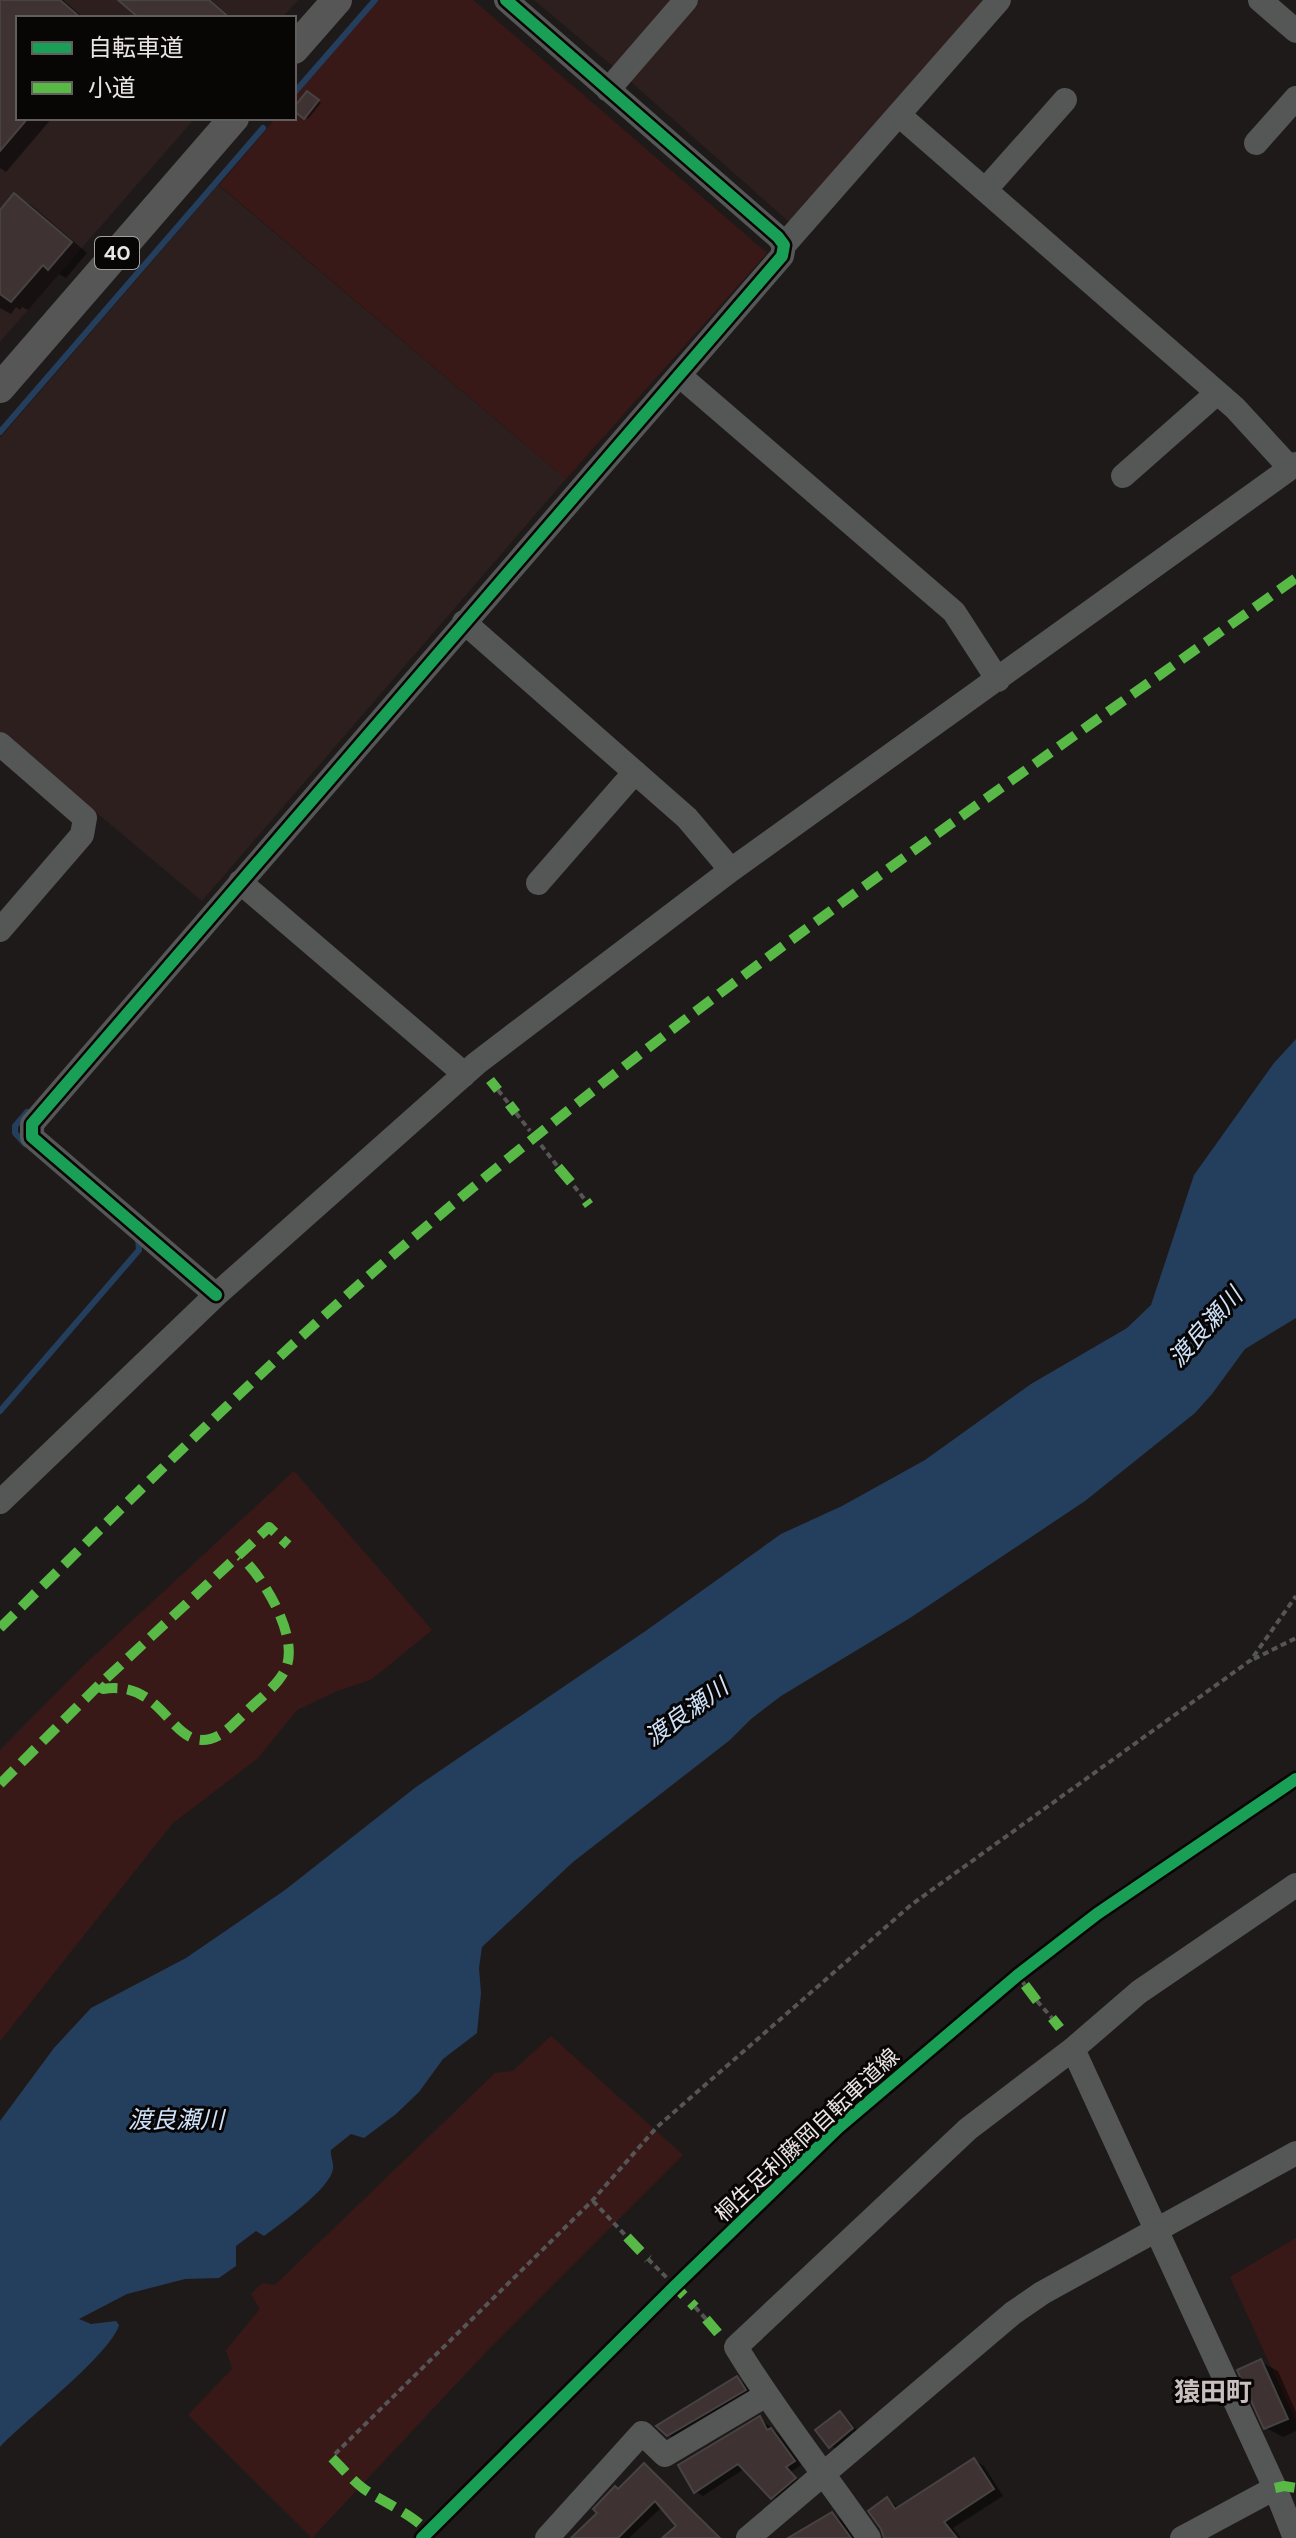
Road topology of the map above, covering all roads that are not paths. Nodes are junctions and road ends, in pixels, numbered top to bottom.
1 (337, 0) edge
2 (506, 0) edge
3 (686, 0) edge
4 (999, 0) edge
5 (1260, 0) edge
6 (1296, 31) edge
7 (296, 47) edge
8 (608, 90) junction
9 (1296, 98) edge
10 (1065, 100) dead end
11 (899, 115) junction
12 (232, 120) edge
13 (1256, 143) dead end
14 (986, 189) junction
15 (781, 241) junction
16 (679, 375) junction
17 (0, 388) edge
18 (1217, 393) junction
19 (1293, 466) edge
20 (1123, 476) dead end
21 (464, 622) junction
22 (998, 680) junction
23 (0, 744) edge
24 (635, 772) junction
25 (731, 870) junction
26 (240, 882) junction
27 (538, 883) dead end
28 (0, 930) edge
29 (463, 1076) junction
30 (216, 1295) junction
31 (0, 1502) edge
32 (1296, 1885) edge
33 (1073, 2049) junction
34 (1296, 2153) edge
35 (1157, 2232) junction
36 (766, 2395) junction
37 (824, 2473) junction
38 (1275, 2488) junction
39 (547, 2538) edge
40 (748, 2538) edge
41 (869, 2538) edge
42 (1182, 2538) edge
43 (1295, 2538) edge

1 - 7 main road
2 - 8 street
3 - 8 street
4 - 11 street
5 - 6 street
8 - 15 street
9 - 13 street
10 - 14 street
11 - 14 street
11 - 15 street
12 - 17 main road, 40
14 - 18 street
15 - 16 street
16 - 21 street
16 - 22 street
18 - 19 street
18 - 20 street
19 - 22 street
21 - 24 street
21 - 26 street
22 - 25 street
23 - 28 street
24 - 25 street
24 - 27 street
25 - 29 street
26 - 29 street
26 - 30 street
29 - 30 street
30 - 31 street
32 - 33 street
33 - 35 street
33 - 36 street
34 - 35 street
35 - 37 street
35 - 38 street
36 - 37 street
36 - 39 street
37 - 40 street
37 - 41 street
38 - 42 street
38 - 43 street

